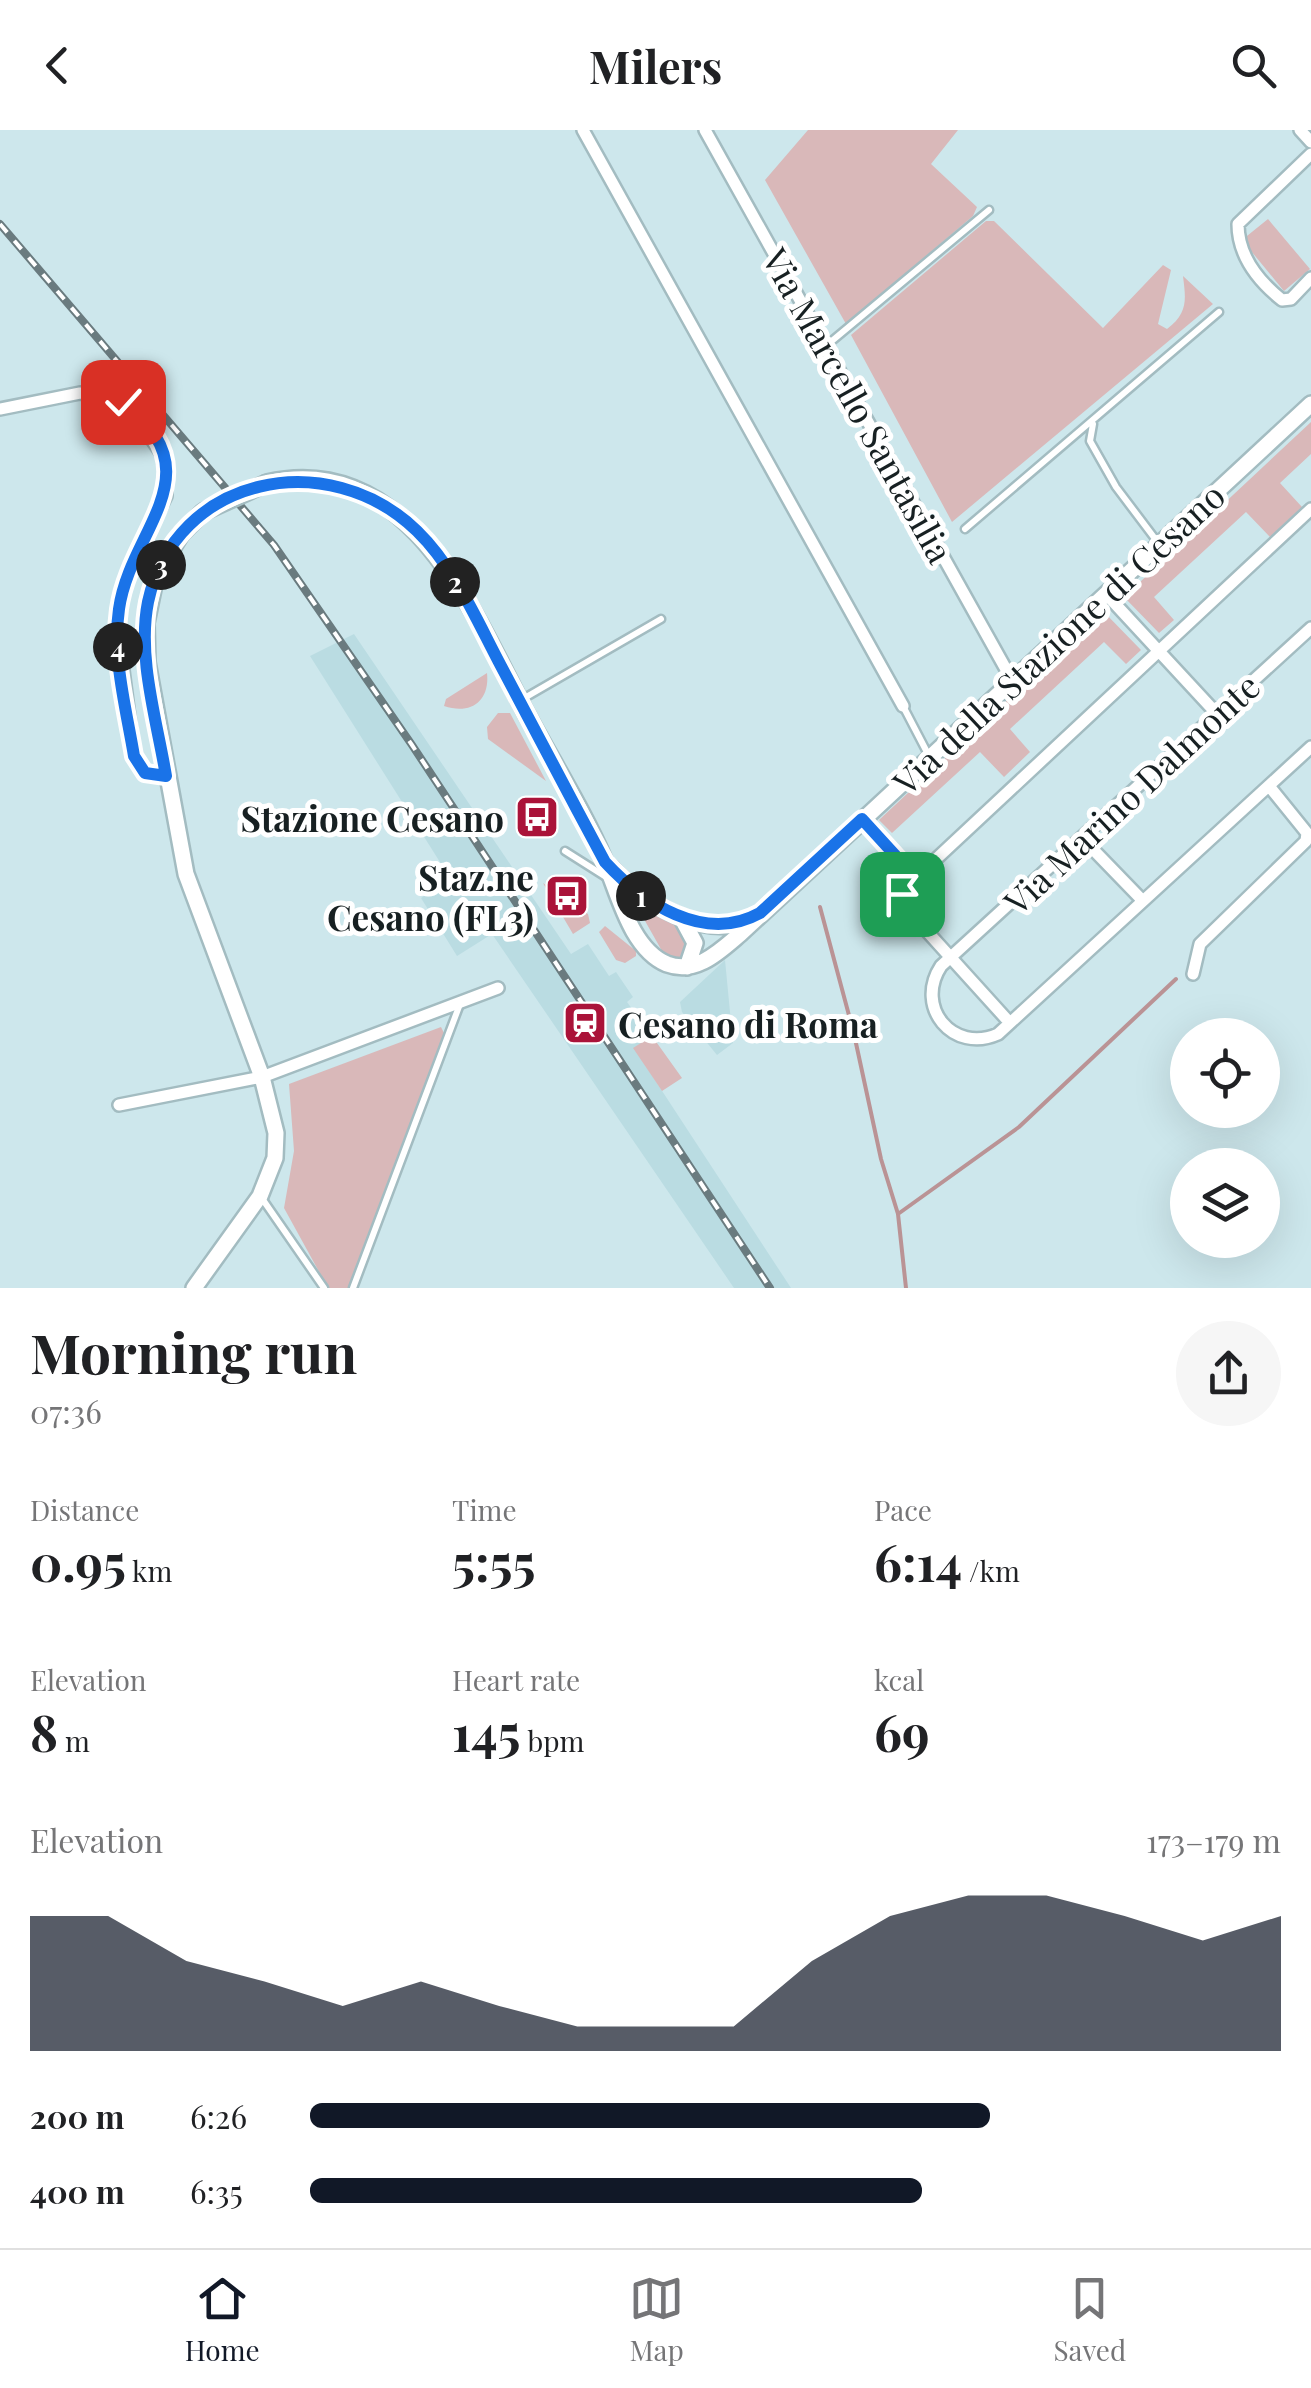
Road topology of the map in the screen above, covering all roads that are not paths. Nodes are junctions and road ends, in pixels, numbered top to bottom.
1 (583, 130) edge
2 (706, 130) edge
3 (1300, 130) edge
4 (1311, 142) edge
5 (1311, 154) edge
6 (989, 210) dead end
7 (1311, 278) edge
8 (1219, 312) dead end
9 (826, 345) junction
10 (1311, 404) edge
11 (0, 409) edge
12 (1093, 423) junction
13 (1311, 509) edge
14 (965, 529) dead end
15 (1160, 544) junction
16 (1106, 594) junction
17 (661, 620) dead end
18 (1311, 628) edge
19 (1158, 651) junction
20 (1012, 680) junction
21 (520, 700) junction
22 (903, 706) joint
23 (1217, 714) junction
24 (1311, 747) edge
25 (929, 756) junction
26 (166, 776) junction
27 (1268, 786) junction
28 (862, 819) junction
29 (1082, 838) junction
30 (564, 851) dead end
31 (605, 862) junction
32 (915, 877) junction
33 (611, 880) junction
34 (1144, 901) junction
35 (760, 913) junction
36 (681, 916) junction
37 (950, 958) junction
38 (687, 967) junction
39 (1193, 974) dead end
40 (498, 988) dead end
41 (460, 1004) junction
42 (1010, 1024) junction
43 (262, 1077) junction
44 (119, 1105) dead end
45 (260, 1196) junction
46 (194, 1288) edge
47 (324, 1288) edge
48 (353, 1288) edge

1 - 22 street
2 - 9 street, Via Marcello Santasilia
3 - 4 street
5 - 7 street
6 - 9 lane
8 - 12 lane
9 - 20 street, Via Marcello Santasilia
10 - 15 street, Via della Stazione di Cesano
11 - 26 street
12 - 14 lane
12 - 15 lane
13 - 19 street
15 - 16 street, Via della Stazione di Cesano
16 - 19 street
16 - 20 street, Via della Stazione di Cesano
17 - 21 lane
18 - 23 street, Via Marino Dalmonte
19 - 23 street
19 - 32 street
20 - 25 street, Via della Stazione di Cesano
21 - 26 street, bridge
21 - 31 street
22 - 25 lane
23 - 29 street, Via Marino Dalmonte
24 - 27 street, Via Marino Dalmonte
25 - 28 street, Via della Stazione di Cesano
26 - 43 street
27 - 34 street, Via Marino Dalmonte
27 - 39 street
28 - 32 street
28 - 35 street, Via della Stazione di Cesano
29 - 34 street
29 - 37 street, Via Marino Dalmonte
30 - 33 lane
31 - 33 street
31 - 36 street
32 - 37 street
33 - 38 street
34 - 42 street, Via Marino Dalmonte
35 - 36 street
35 - 38 street, Via della Stazione di Cesano
36 - 38 street
37 - 42 street
37 - 42 street, Via Marino Dalmonte
40 - 41 street
41 - 43 street
41 - 48 lane
43 - 44 street
43 - 45 street
45 - 46 street
45 - 47 lane

